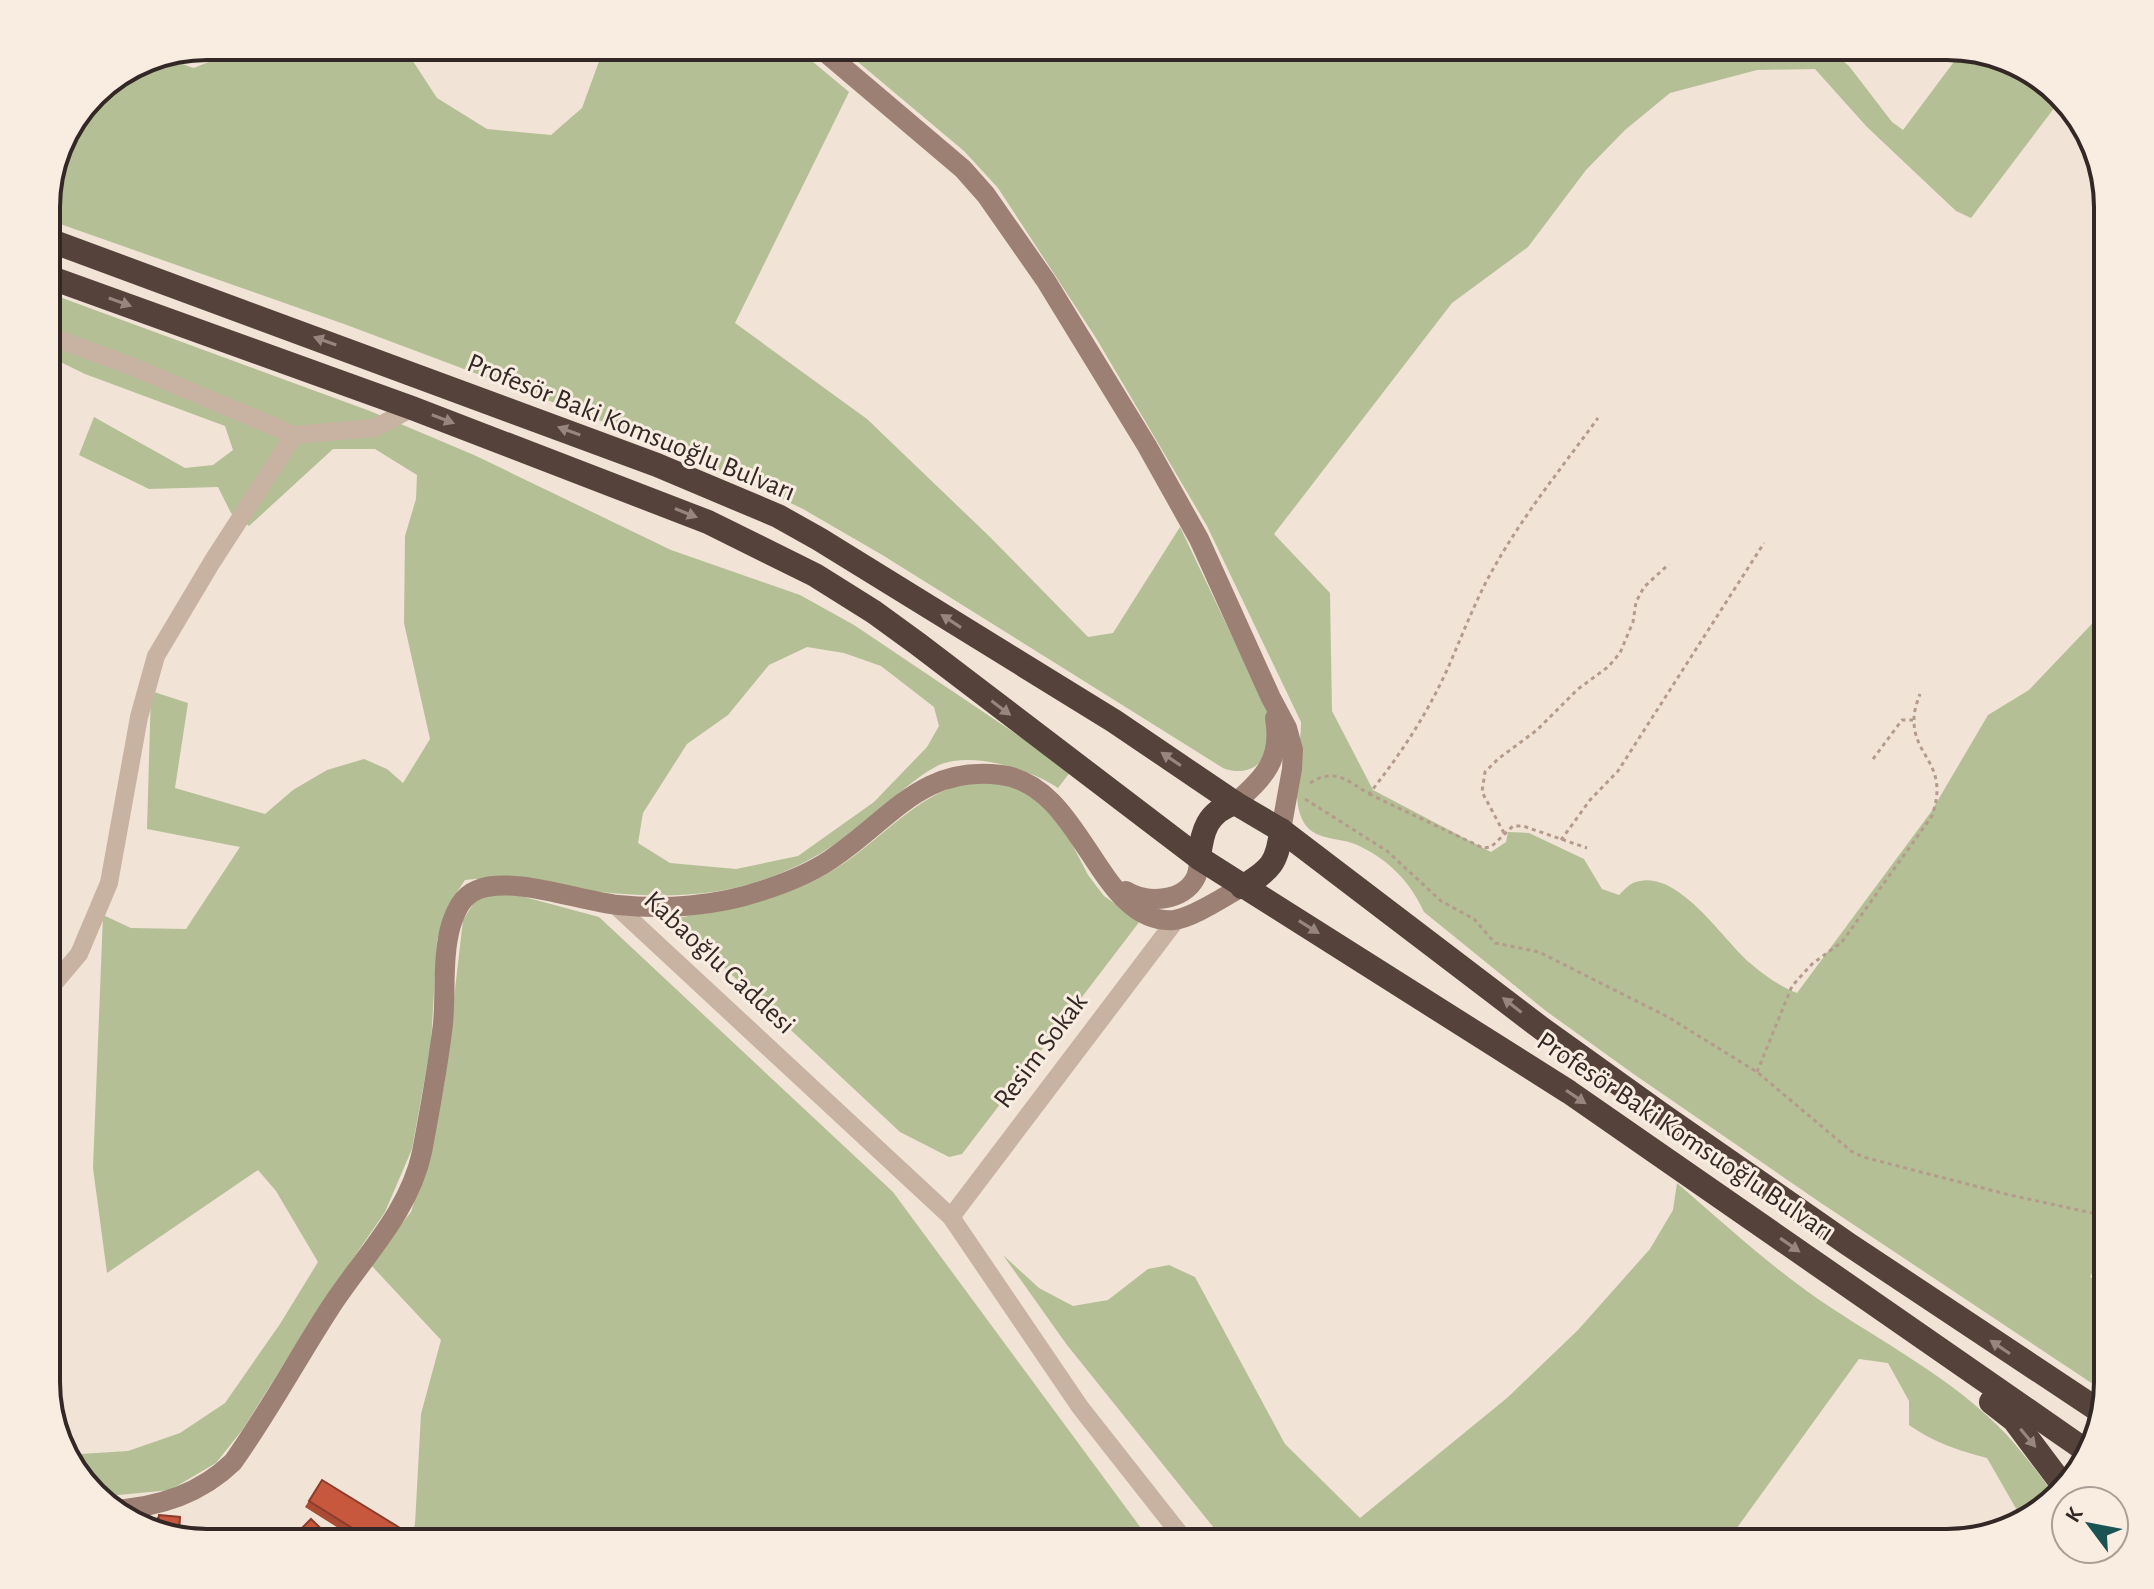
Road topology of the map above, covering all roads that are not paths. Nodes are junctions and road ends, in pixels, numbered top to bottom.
1 (835, 60) edge
2 (60, 244) edge
3 (60, 281) edge
4 (60, 340) edge
5 (412, 408) junction
6 (294, 435) junction
7 (1271, 698) junction
8 (1235, 803) junction
9 (1281, 830) junction
10 (1199, 858) junction
11 (1109, 880) junction
12 (1242, 887) junction
13 (615, 905) junction
14 (1176, 920) junction
15 (60, 976) edge
16 (951, 1217) junction
17 (1840, 1280) junction
18 (2092, 1406) edge
19 (2079, 1446) edge
20 (2058, 1479) edge
21 (132, 1509) edge
22 (1176, 1529) edge

1 - 7 street
8 -> 2 highway, Profesör Baki Komsuoğlu Bulvarı
3 -> 5 highway, Profesör Baki Komsuoğlu Bulvarı
4 - 6 street
5 - 6 street
5 -> 10 highway, Profesör Baki Komsuoğlu Bulvarı
6 - 15 street
7 - 8 street
7 - 9 street
8 - 9 highway
8 - 10 highway
9 - 12 highway
18 -> 9 highway, Profesör Baki Komsuoğlu Bulvarı
10 - 11 street
10 - 12 highway
11 - 13 street
11 - 14 street
12 - 14 street
12 -> 17 highway, Profesör Baki Komsuoğlu Bulvarı
13 - 16 street, Kabaoğlu Caddesi
13 - 21 street, Kabaoğlu Caddesi
14 - 16 street, Resim Sokak
16 - 22 street, Kabaoğlu Caddesi
17 - 19 highway, Profesör Baki Komsuoğlu Bulvarı
17 -> 20 highway

